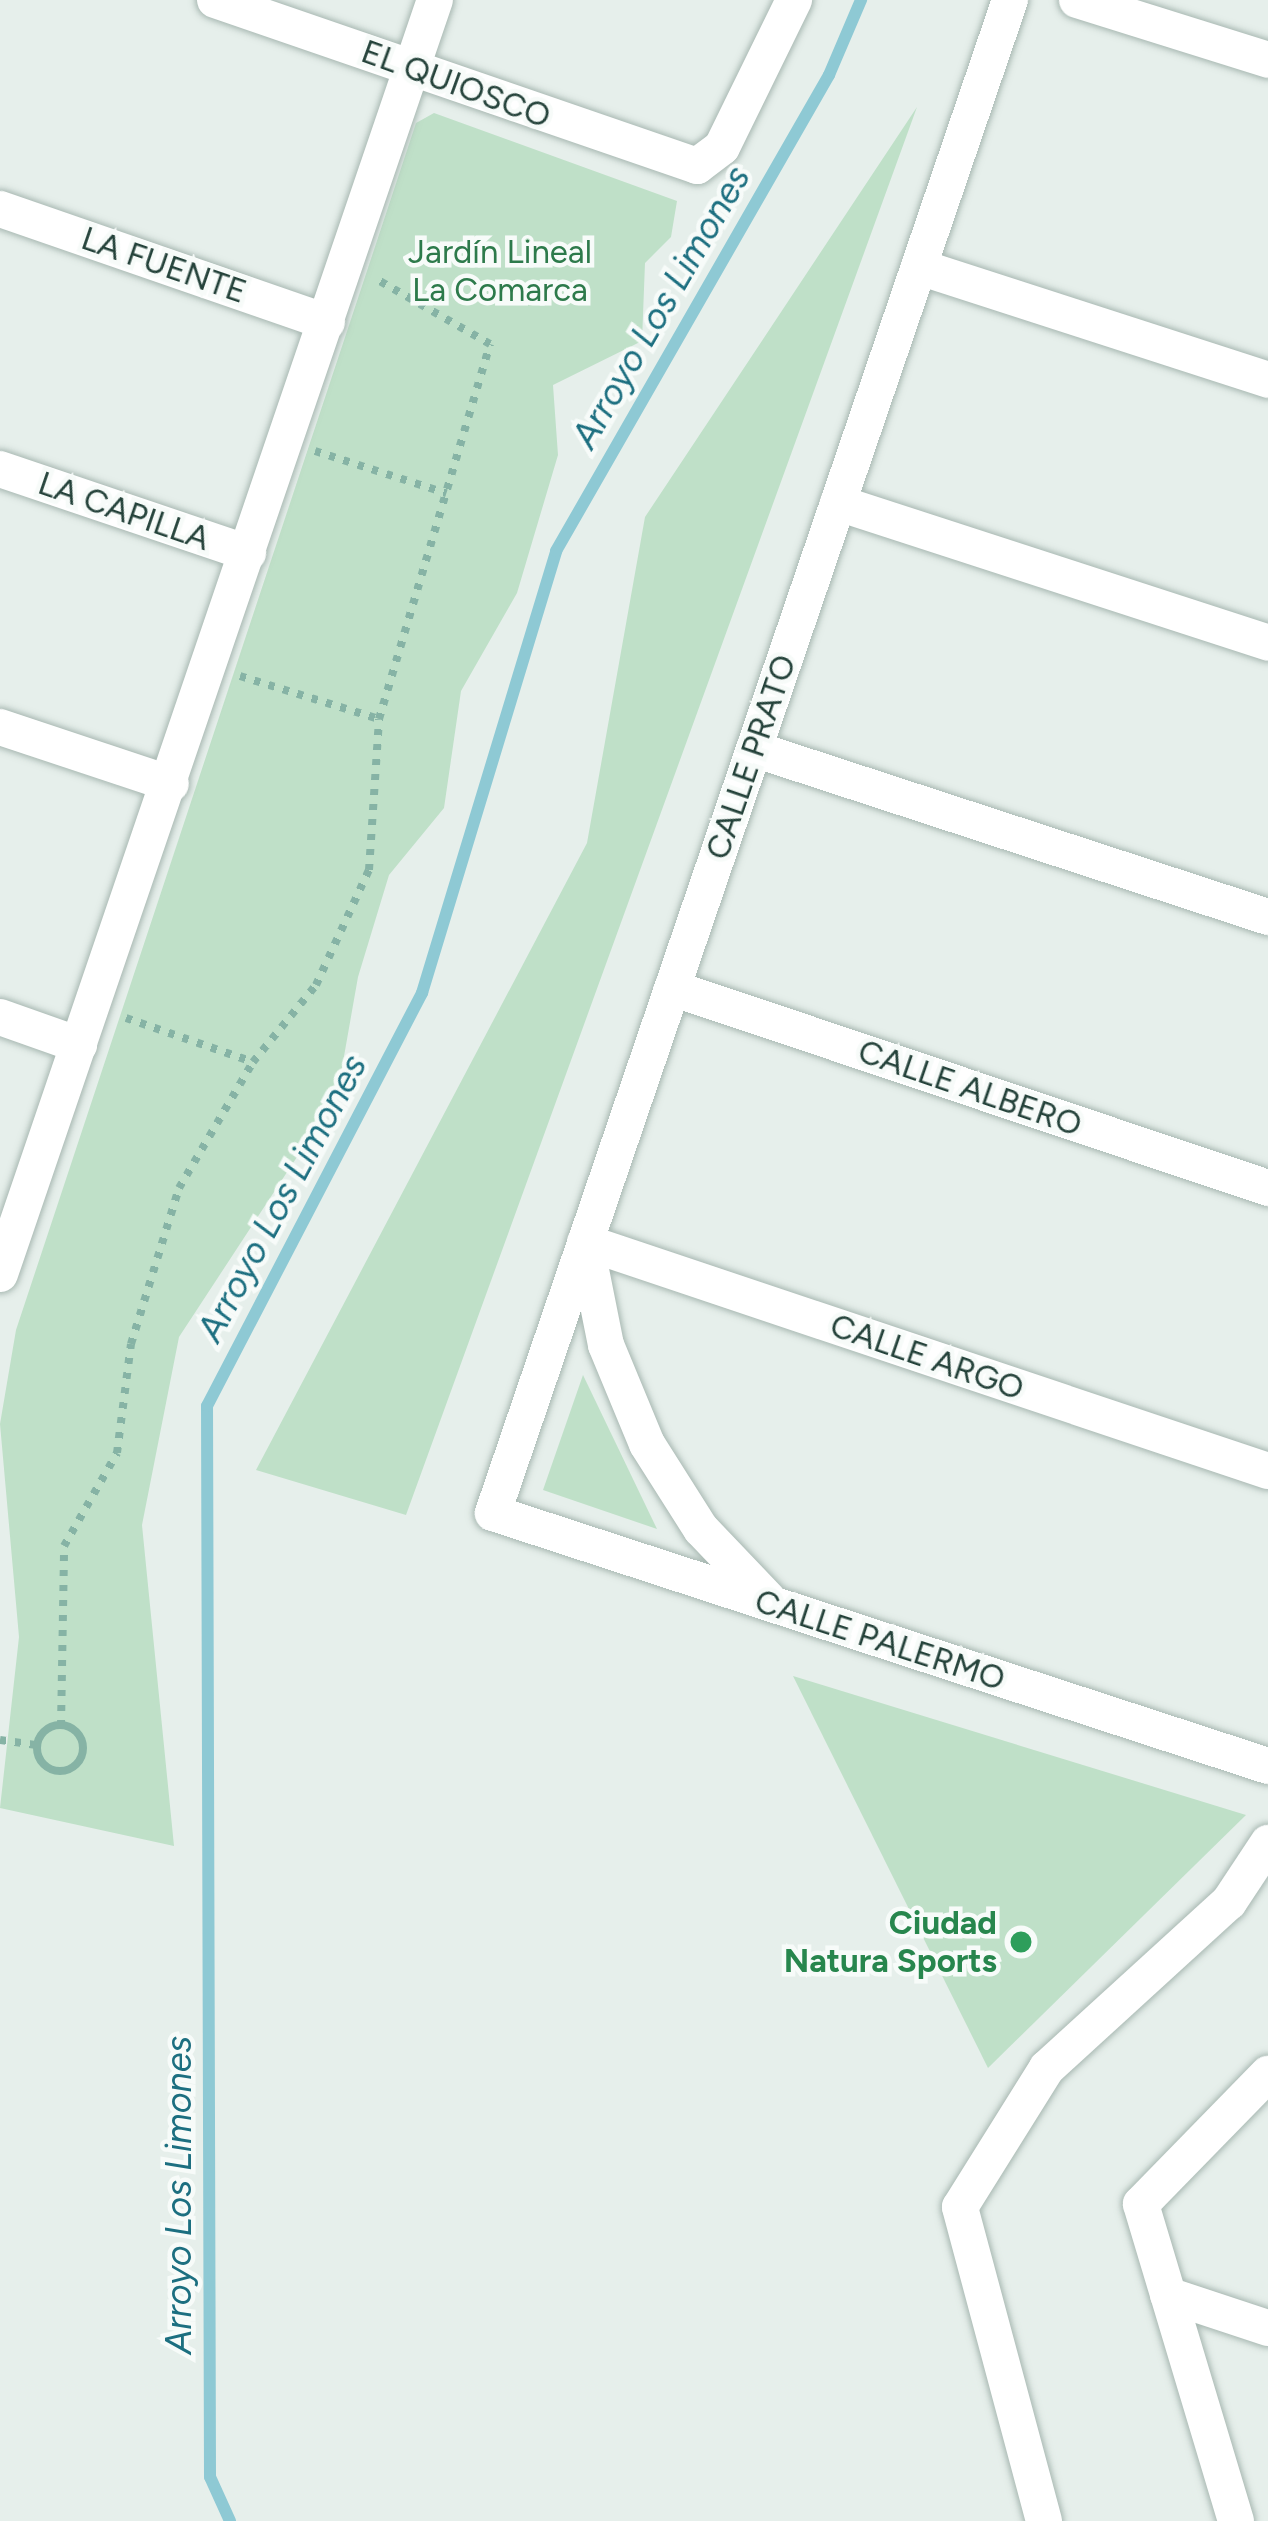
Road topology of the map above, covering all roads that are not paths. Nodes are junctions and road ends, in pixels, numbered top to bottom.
1 (214, 0) edge
2 (435, 0) edge
3 (794, 0) edge
4 (1010, 0) edge
5 (1077, 0) edge
6 (1268, 60) edge
7 (412, 67) junction
8 (0, 209) edge
9 (919, 267) junction
10 (327, 322) junction
11 (1268, 380) edge
12 (0, 469) edge
13 (838, 503) junction
14 (248, 553) junction
15 (1268, 644) edge
16 (0, 727) edge
17 (754, 749) junction
18 (171, 784) junction
19 (1268, 917) edge
20 (672, 988) junction
21 (0, 1017) edge
22 (79, 1045) junction
23 (1268, 1188) edge
24 (585, 1242) junction
25 (0, 1274) edge
26 (1268, 1471) edge
27 (493, 1513) joint
28 (773, 1605) junction
29 (1268, 1766) edge
30 (1268, 1843) edge
31 (1268, 2074) edge
32 (1168, 2295) junction
33 (1268, 2328) edge
34 (1044, 2521) edge
35 (1236, 2521) edge

1 - 7 street, EL QUIOSCO
2 - 7 street
3 - 7 street, EL QUIOSCO
4 - 9 street, CALLE PRATO
5 - 6 street
7 - 10 street
8 - 10 street, LA FUENTE
9 - 11 street
9 - 13 street, CALLE PRATO
10 - 14 street
12 - 14 street, LA CAPILLA
13 - 15 street
13 - 17 street, CALLE PRATO
14 - 18 street
16 - 18 street
17 - 19 street
17 - 20 street, CALLE PRATO
18 - 22 street
20 - 23 street, CALLE ALBERO
20 - 24 street, CALLE PRATO
21 - 22 street
22 - 25 street
24 - 26 street, CALLE ARGO
24 - 27 street, CALLE PRATO
24 - 28 street
27 - 28 street, CALLE PALERMO
28 - 29 street, CALLE PALERMO
30 - 34 street
31 - 32 street
32 - 33 street
32 - 35 street

